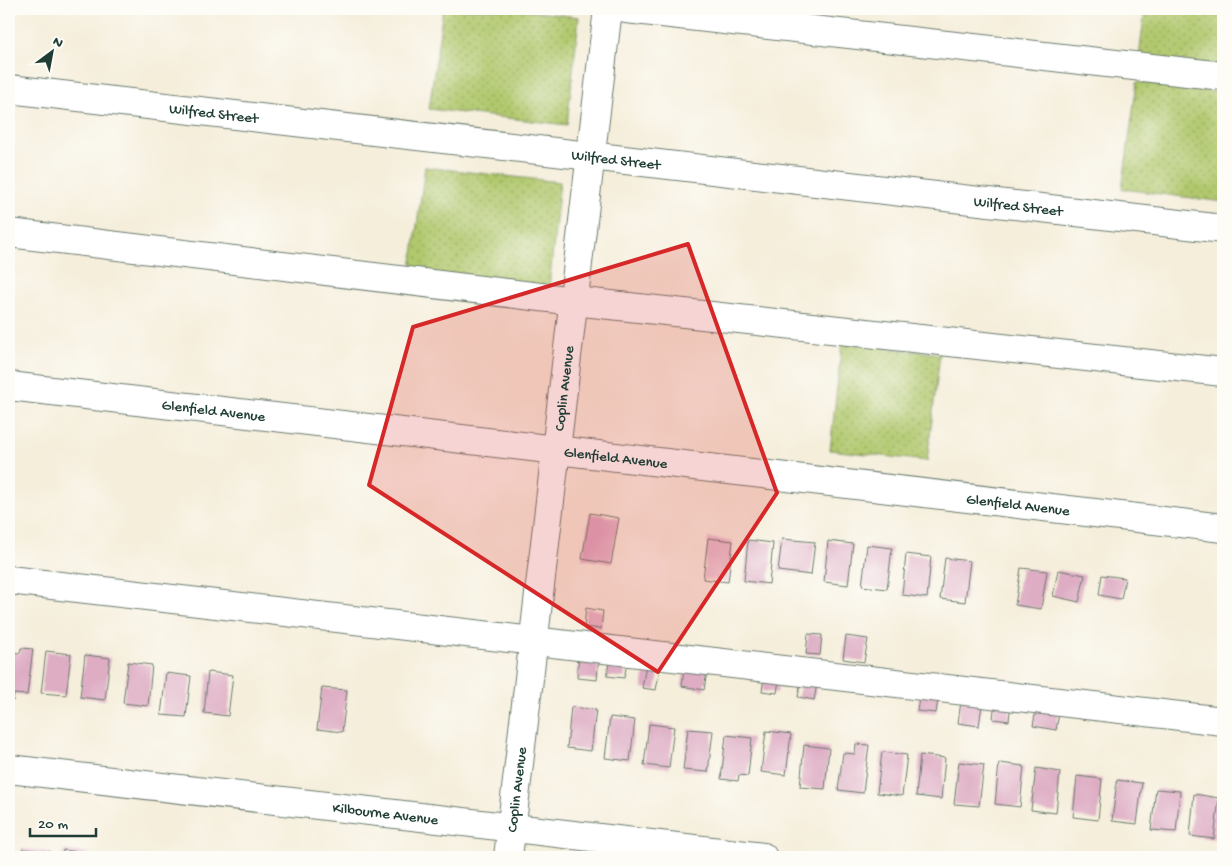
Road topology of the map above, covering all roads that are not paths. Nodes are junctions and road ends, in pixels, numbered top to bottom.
1 (608, 9) edge
2 (626, 9) edge
3 (1223, 76) edge
4 (9, 89) edge
5 (591, 157) junction
6 (1223, 229) edge
7 (9, 233) edge
8 (574, 300) junction
9 (1223, 372) edge
10 (9, 386) edge
11 (556, 451) junction
12 (1223, 528) edge
13 (9, 580) edge
14 (534, 641) junction
15 (1223, 721) edge
16 (9, 769) edge
17 (512, 828) junction
18 (508, 857) edge
19 (762, 857) edge

1 - 5 street, Coplin Avenue
2 - 3 street
4 - 5 street, Wilfred Street
5 - 6 street, Wilfred Street
5 - 8 street, Coplin Avenue
7 - 8 street
8 - 9 street
8 - 11 street, Coplin Avenue
10 - 11 street, Glenfield Avenue
11 - 12 street, Glenfield Avenue
11 - 14 street, Coplin Avenue
13 - 14 street
14 - 15 street
14 - 17 street, Coplin Avenue
16 - 17 street, Kilbourne Avenue
17 - 18 street, Coplin Avenue
17 - 19 street, Kilbourne Avenue

